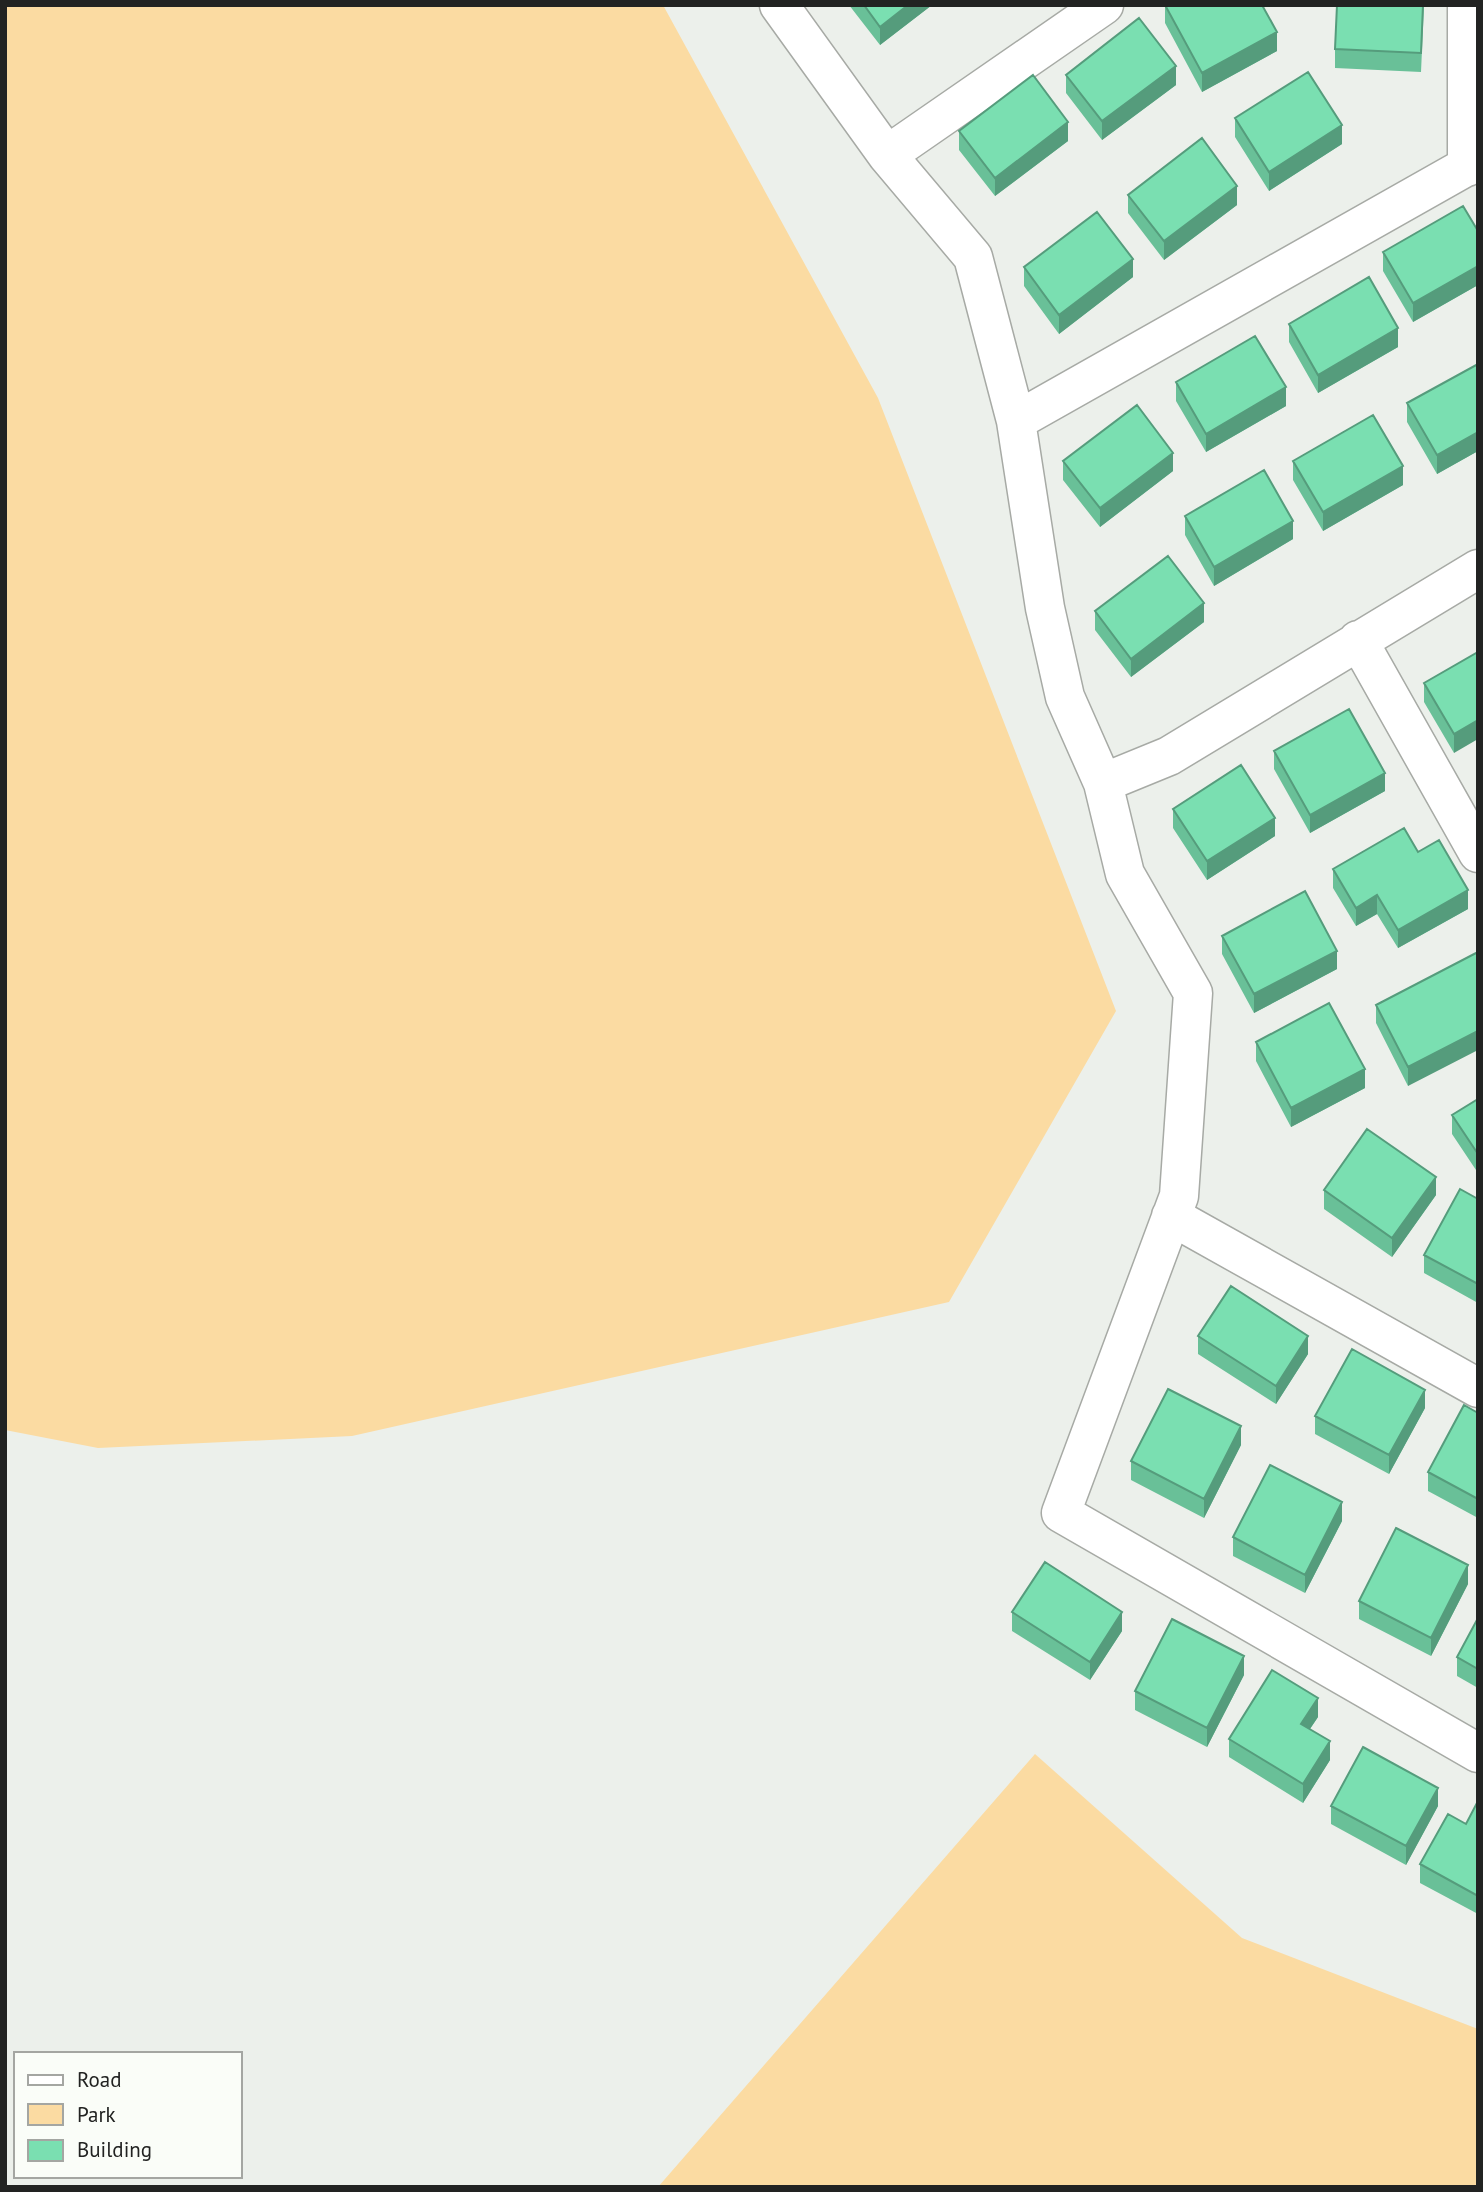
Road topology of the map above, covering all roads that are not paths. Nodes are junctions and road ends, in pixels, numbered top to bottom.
1 (779, 5) edge
2 (1104, 5) edge
3 (1467, 5) edge
4 (887, 155) junction
5 (1472, 163) edge
6 (1016, 421) junction
7 (1478, 569) edge
8 (1358, 640) junction
9 (1102, 783) junction
10 (1478, 853) edge
11 (1171, 1216) junction
12 (1478, 1388) edge
13 (1478, 1753) edge

1 - 4 street
2 - 4 street
3 - 5 street
4 - 6 street
5 - 6 street
6 - 9 street
7 - 8 street
8 - 9 street
8 - 10 street
9 - 11 street
11 - 12 street
11 - 13 street

